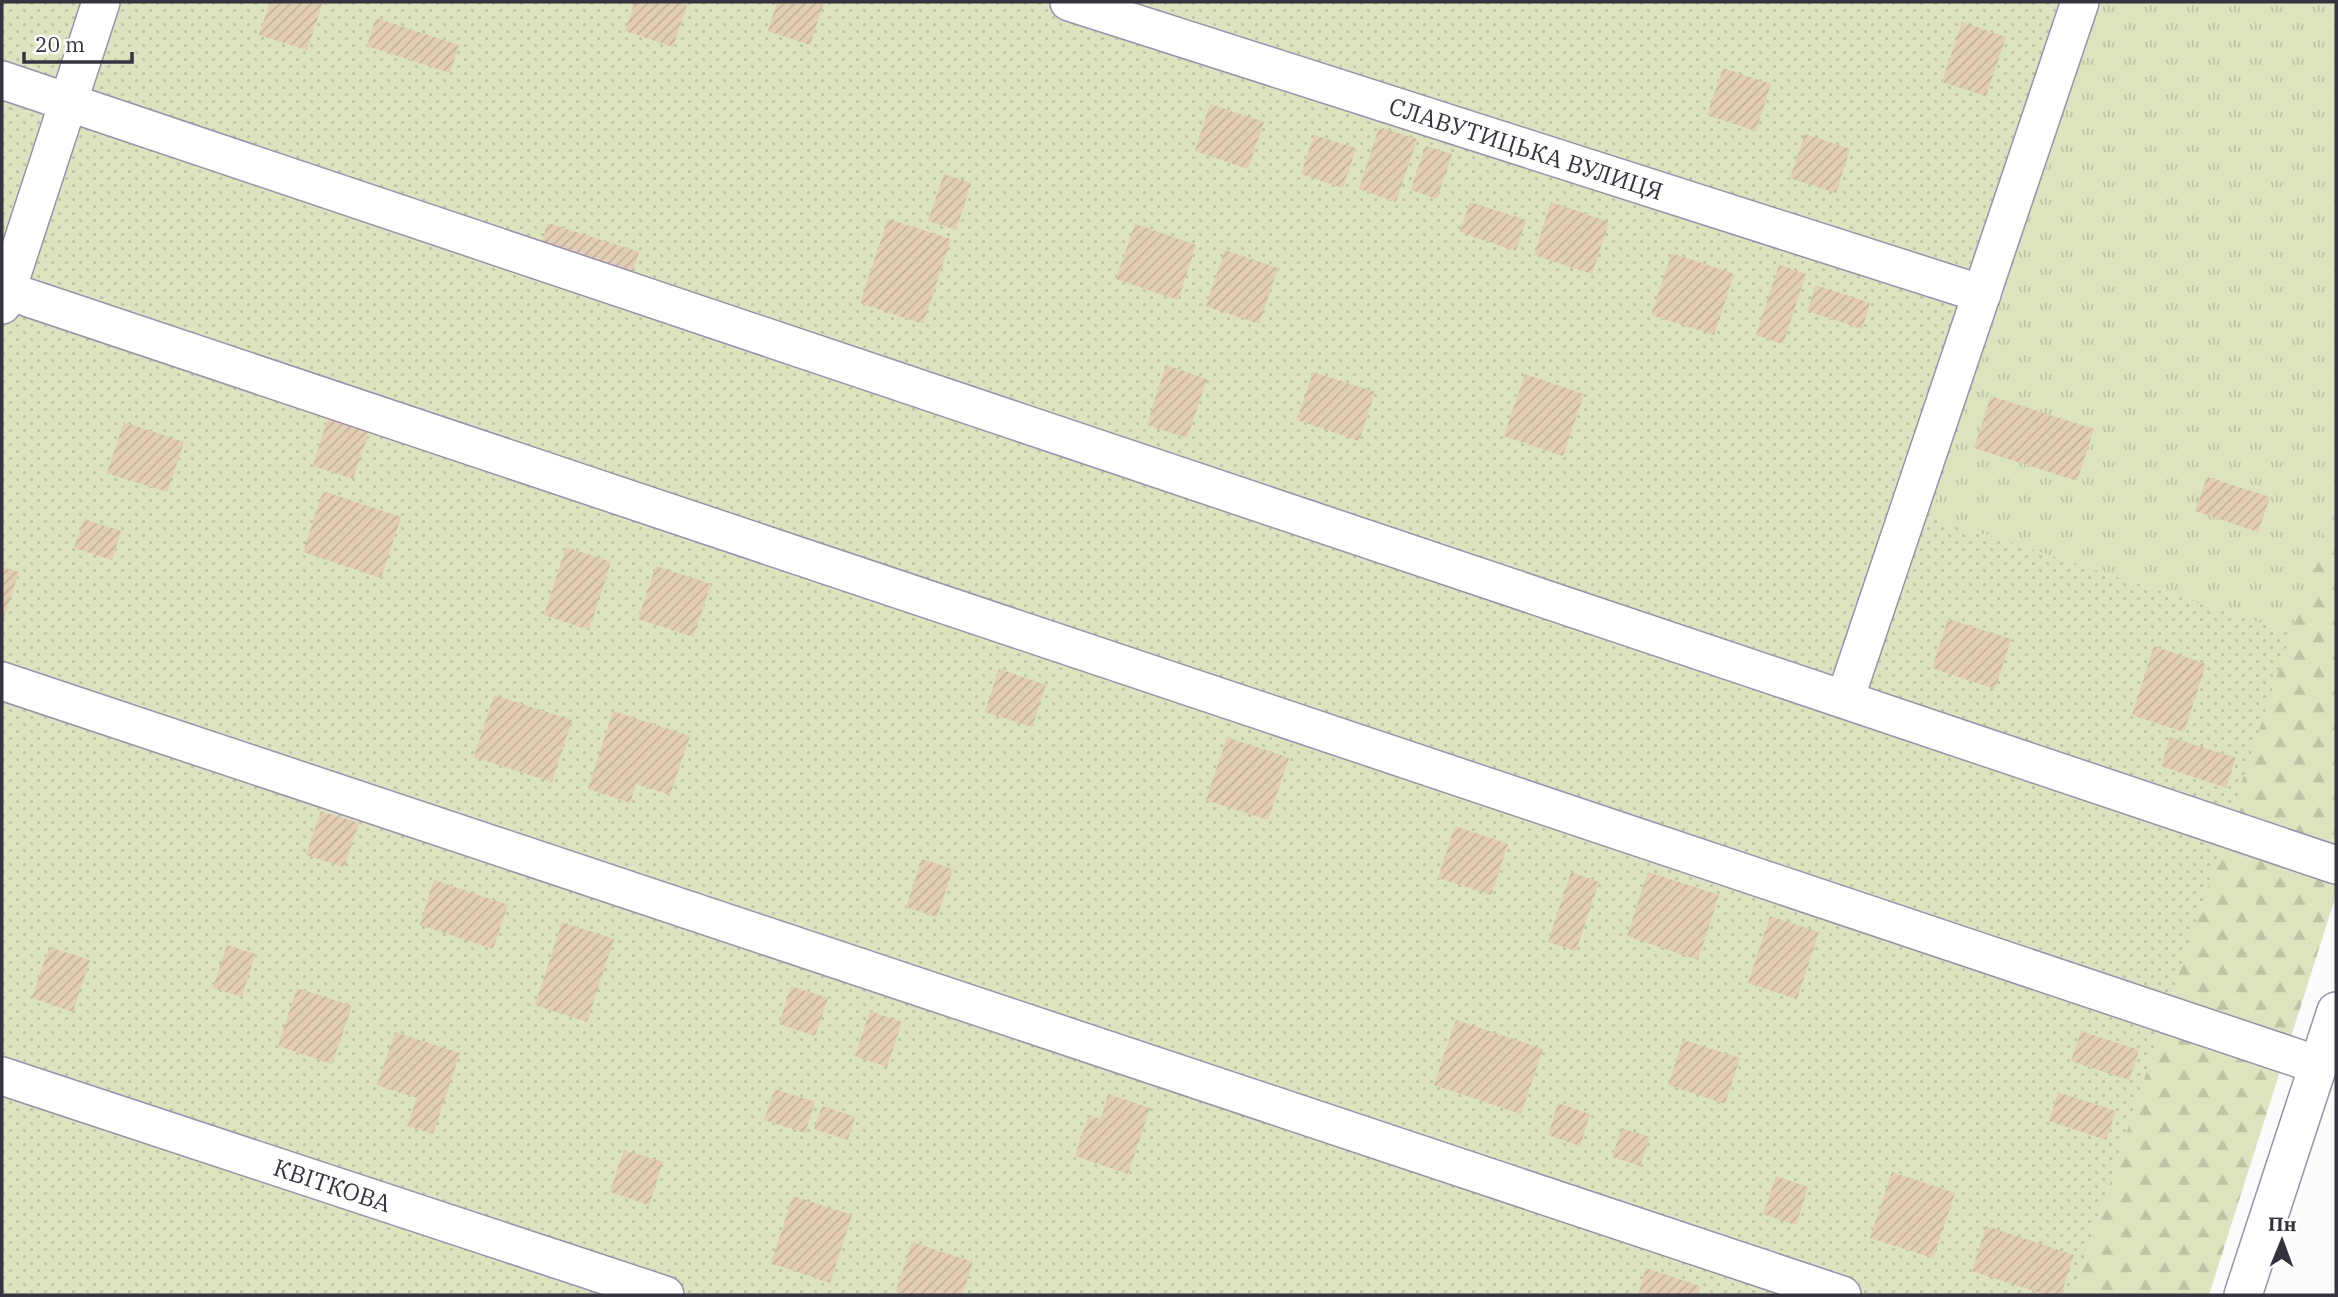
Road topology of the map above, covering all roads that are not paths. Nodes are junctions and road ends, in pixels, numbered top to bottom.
1 (100, 2) edge
2 (1069, 2) edge
3 (2080, 2) edge
4 (2, 80) edge
5 (68, 102) junction
6 (1982, 294) junction
7 (3, 295) edge
8 (2, 681) edge
9 (1845, 699) junction
10 (2336, 865) edge
11 (2336, 1011) edge
12 (2318, 1065) junction
13 (2, 1076) edge
14 (665, 1295) edge
15 (1842, 1295) edge
16 (2242, 1295) edge

1 - 5 street
2 - 6 street, СЛАВУТИЦЬКА ВУЛИЦЯ
3 - 6 street
4 - 5 street
5 - 7 street
5 - 9 street
6 - 9 street
7 - 12 street
8 - 15 street
9 - 10 street
11 - 12 street
12 - 16 street
13 - 14 street, КВІТКОВА

